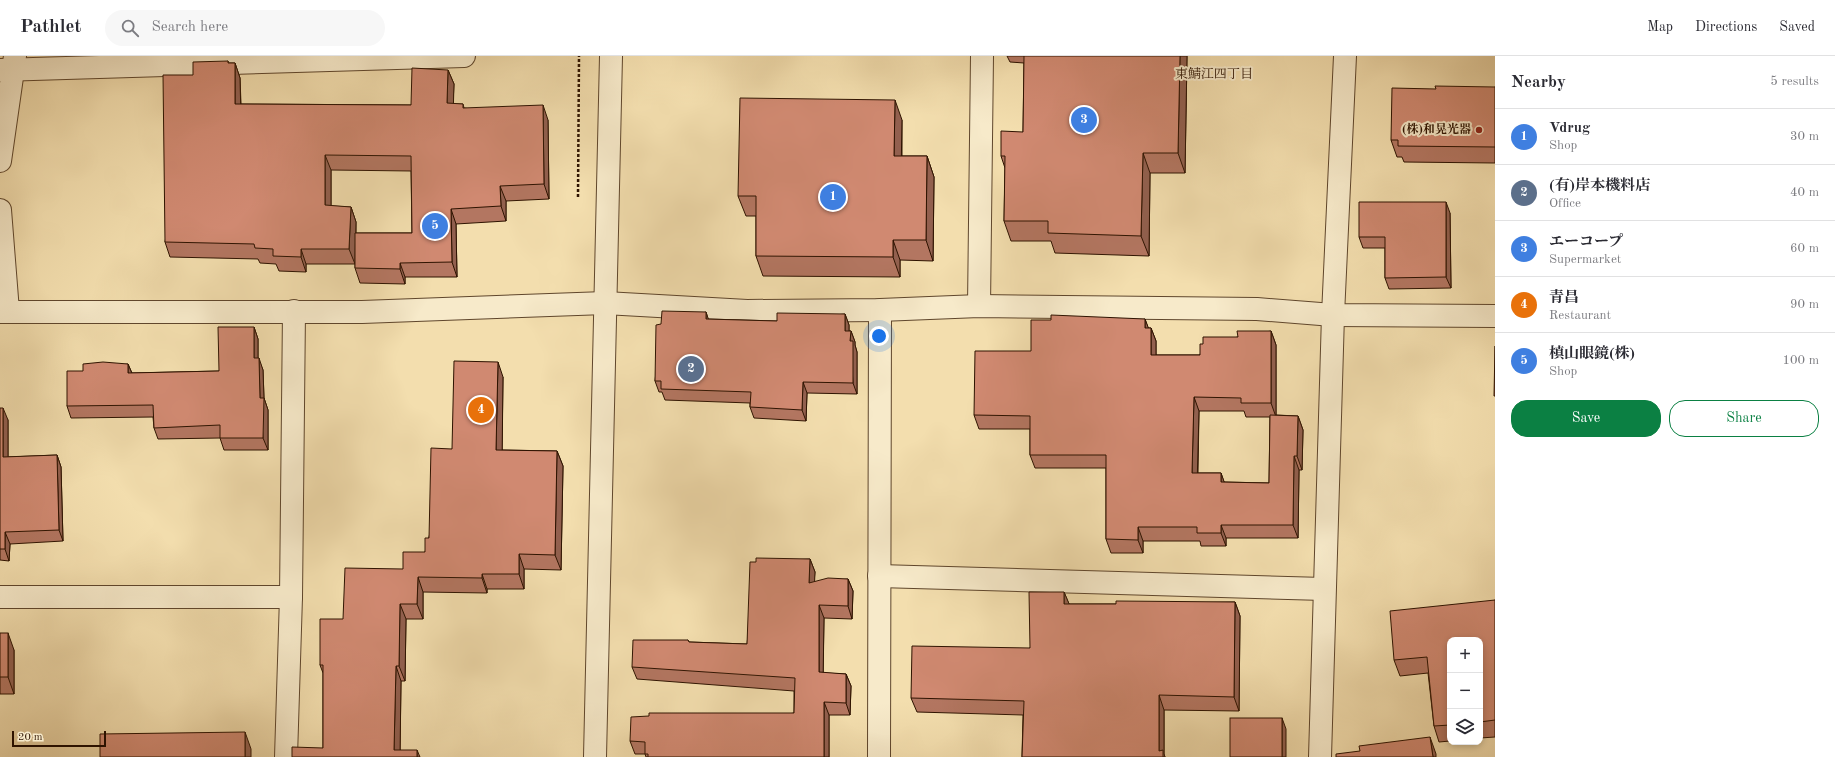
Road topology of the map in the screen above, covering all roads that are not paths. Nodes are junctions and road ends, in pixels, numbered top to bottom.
1 (464, 56) edge
2 (611, 56) edge
3 (982, 56) edge
4 (1345, 56) edge
5 (9, 65) edge
6 (0, 161) edge
7 (0, 210) edge
8 (605, 303) junction
9 (979, 306) junction
10 (880, 310) junction
11 (4, 311) edge
12 (294, 311) junction
13 (1333, 315) junction
14 (1495, 316) edge
15 (879, 576) junction
16 (1324, 589) junction
17 (0, 597) edge
18 (291, 597) junction
19 (286, 757) edge
20 (595, 757) edge
21 (879, 757) edge
22 (1320, 757) edge

1 - 5 street
2 - 8 street
3 - 9 street
4 - 13 street
5 - 6 street
7 - 11 street
8 - 10 street
8 - 12 street
8 - 20 street
9 - 10 street
9 - 13 street
10 - 15 street
11 - 12 street
12 - 18 street
13 - 14 street
13 - 16 street
15 - 16 street
15 - 21 street
16 - 22 street
17 - 18 street
18 - 19 street

